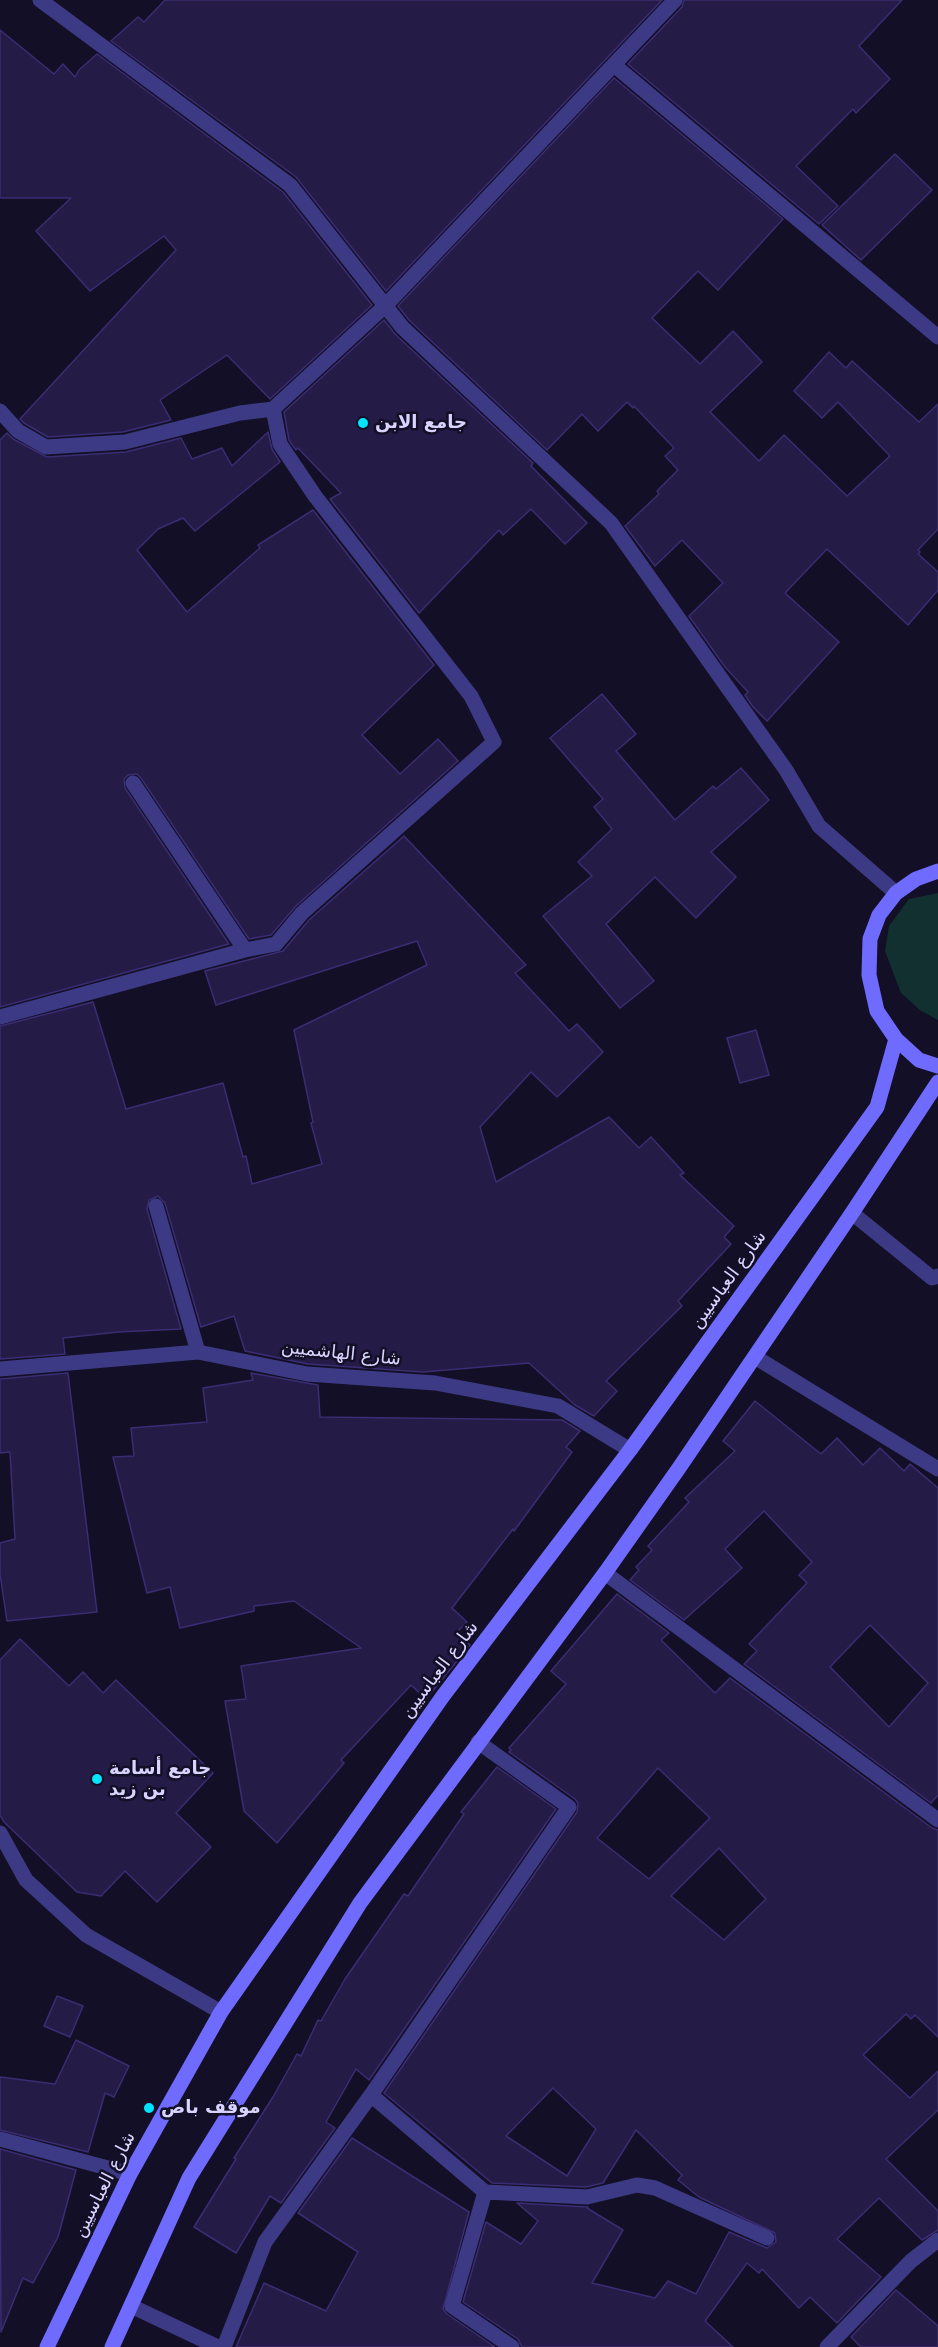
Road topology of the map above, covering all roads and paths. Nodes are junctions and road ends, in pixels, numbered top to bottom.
1 (40, 0) edge
2 (675, 0) edge
3 (614, 65) junction
4 (385, 306) junction
5 (938, 337) edge
6 (273, 410) junction
7 (0, 411) edge
8 (133, 783) dead end
9 (938, 871) edge
10 (896, 893) junction
11 (244, 950) junction
12 (0, 1017) edge
13 (897, 1039) junction
14 (938, 1066) edge
15 (938, 1082) edge
16 (156, 1206) dead end
17 (852, 1213) junction
18 (938, 1276) edge
19 (198, 1352) junction
20 (754, 1357) junction
21 (0, 1369) edge
22 (630, 1450) junction
23 (938, 1469) edge
24 (605, 1573) junction
25 (478, 1742) junction
26 (938, 1820) edge
27 (0, 1833) edge
28 (221, 2012) junction
29 (371, 2095) junction
30 (0, 2139) edge
31 (130, 2174) junction
32 (484, 2192) junction
33 (767, 2238) dead end
34 (938, 2240) edge
35 (131, 2306) junction
36 (47, 2347) edge
37 (112, 2347) edge
38 (218, 2347) edge
39 (224, 2347) edge
40 (512, 2347) edge
41 (827, 2347) edge

1 - 4 street
2 - 3 street
3 - 4 street
3 - 5 street
4 - 6 street
4 - 10 street
6 - 7 street
6 - 11 street
8 - 11 street
9 - 10 main road
10 - 13 main road
11 - 12 street
13 - 14 main road
13 - 22 main road, شارع العباسيين
15 - 17 main road
16 - 19 street
17 - 18 street
17 - 20 main road
19 - 21 street, شارع الهاشميين
19 - 22 street, شارع الهاشميين
20 - 23 street
20 - 24 main road
22 - 28 main road, شارع العباسيين
24 - 25 main road
24 - 26 street
25 - 29 street
25 - 35 main road
27 - 28 street
28 - 31 main road, شارع العباسيين
29 - 32 street
29 - 39 street
30 - 31 street
31 - 36 main road, شارع العباسيين
32 - 33 street
32 - 40 street
34 - 41 street
35 - 37 main road
35 - 38 street

